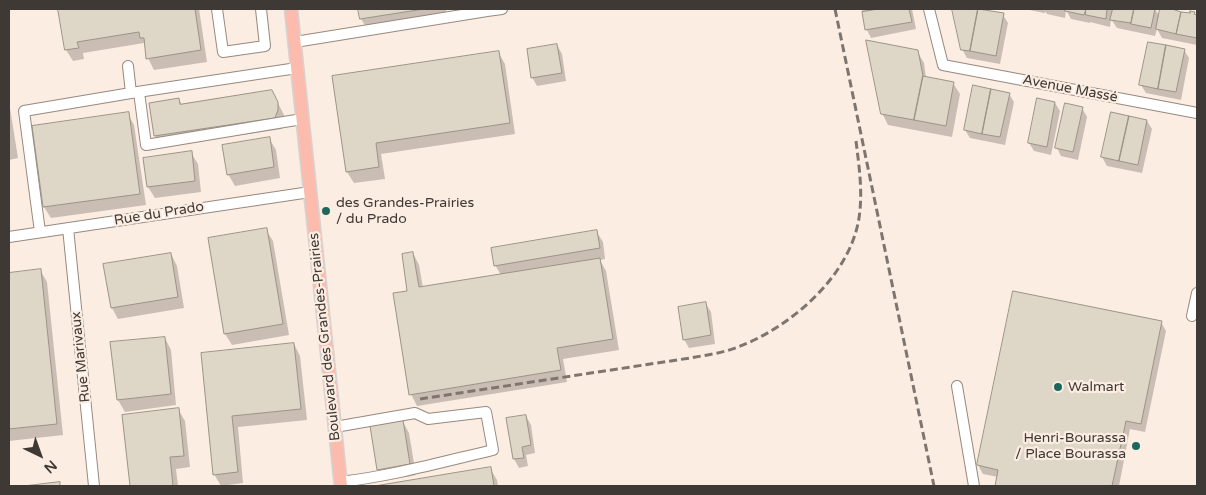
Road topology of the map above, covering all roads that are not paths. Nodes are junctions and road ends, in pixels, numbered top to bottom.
1 (217, 9) edge
2 (261, 9) edge
3 (291, 9) edge
4 (502, 9) edge
5 (929, 9) edge
6 (487, 10) edge
7 (295, 42) junction
8 (128, 66) dead end
9 (297, 68) junction
10 (135, 92) junction
11 (1197, 113) edge
12 (302, 119) junction
13 (310, 192) junction
14 (68, 228) junction
15 (40, 232) junction
16 (9, 237) edge
17 (1197, 293) edge
18 (1192, 316) dead end
19 (957, 386) dead end
20 (335, 426) junction
21 (341, 484) edge
22 (94, 486) edge
23 (974, 486) edge

1 - 2 street
3 - 7 main road, Boulevard des Grandes-Prairies
4 - 6 street
5 - 11 street, Avenue Massé
6 - 7 street
7 - 9 main road, Boulevard des Grandes-Prairies
8 - 10 street
9 - 10 street
9 - 12 main road, Boulevard des Grandes-Prairies
10 - 12 street
10 - 15 street
12 - 13 main road, Boulevard des Grandes-Prairies
13 - 14 street, Rue du Prado
13 - 20 main road, Boulevard des Grandes-Prairies
14 - 15 street, Rue du Prado
14 - 22 street, Rue Marivaux
15 - 16 street, Rue du Prado
17 - 18 street
19 - 23 street
20 - 21 main road, Boulevard des Grandes-Prairies
20 - 21 street

